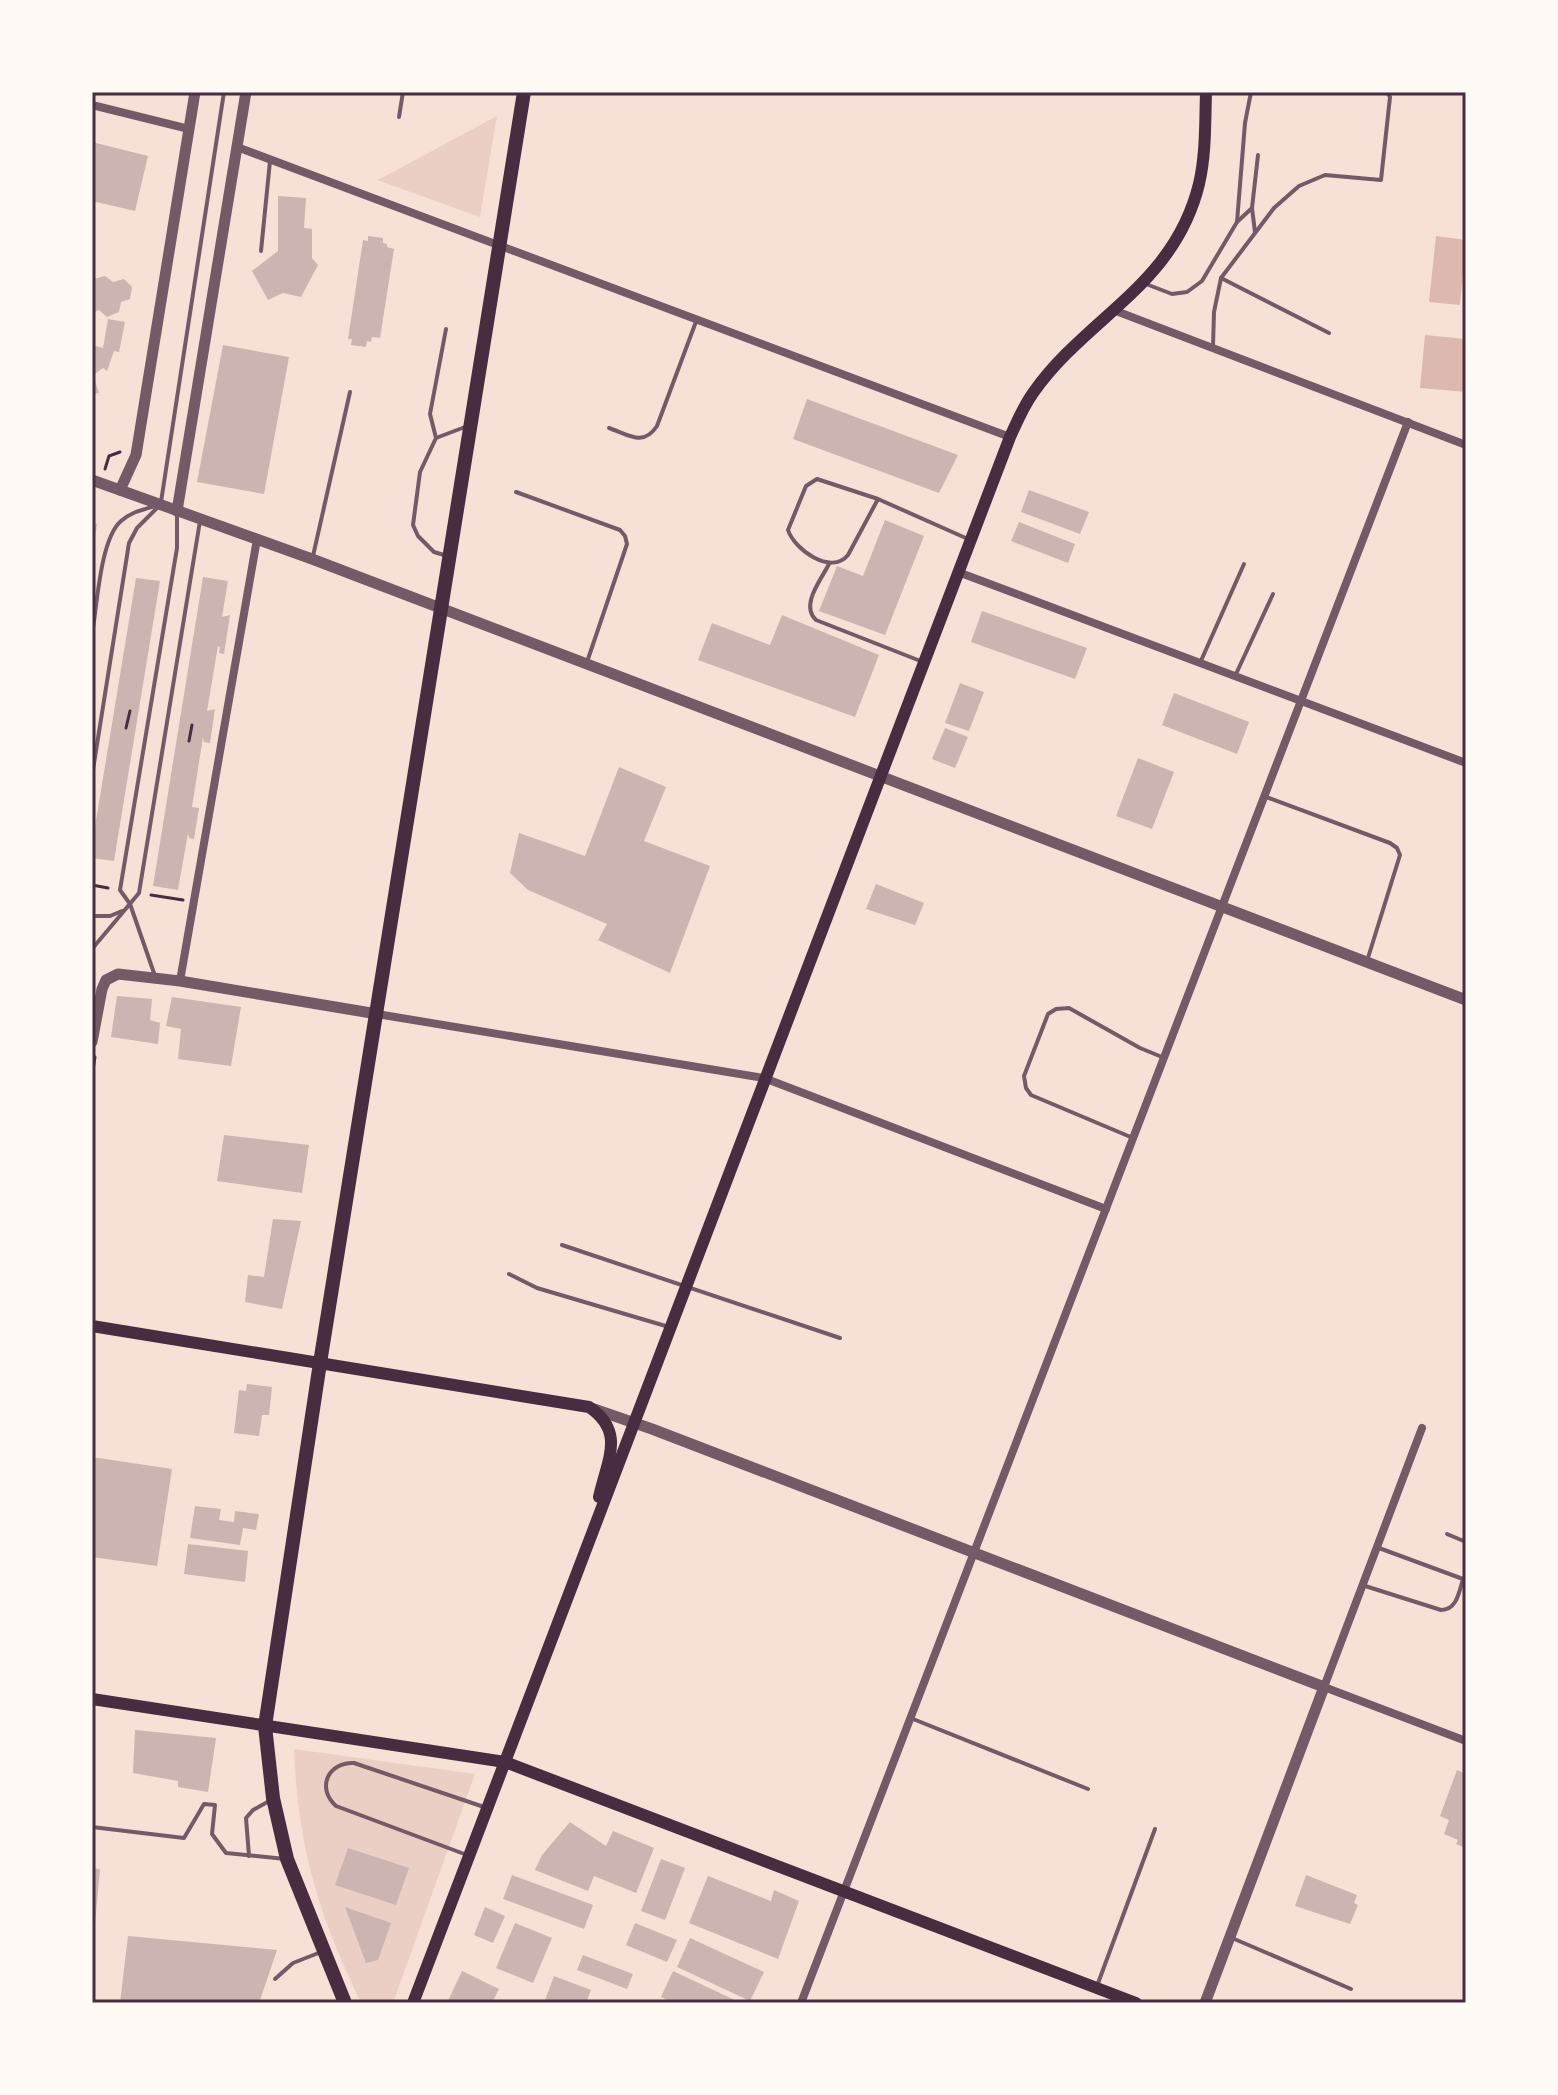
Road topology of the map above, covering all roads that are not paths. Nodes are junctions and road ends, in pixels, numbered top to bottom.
1 (195, 92) edge
2 (224, 92) edge
3 (246, 92) edge
4 (403, 92) edge
5 (524, 92) edge
6 (1206, 92) edge
7 (1251, 92) edge
8 (1387, 92) edge
9 (92, 105) edge
10 (399, 117) dead end
11 (189, 129) junction
12 (237, 147) junction
13 (1258, 155) dead end
14 (271, 159) junction
15 (1252, 208) junction
16 (1237, 222) junction
17 (1255, 234) junction
18 (499, 245) junction
19 (261, 251) dead end
20 (1221, 278) junction
21 (1144, 283) junction
22 (1116, 311) junction
23 (697, 319) junction
24 (446, 329) dead end
25 (1329, 333) dead end
26 (1213, 348) junction
27 (350, 392) dead end
28 (1408, 422) junction
29 (471, 425) junction
30 (609, 428) dead end
31 (1010, 437) junction
32 (436, 438) junction
33 (1466, 445) edge
34 (92, 480) edge
35 (120, 490) junction
36 (516, 492) dead end
37 (878, 499) junction
38 (161, 505) junction
39 (177, 511) junction
40 (200, 519) junction
41 (257, 539) junction
42 (970, 540) junction
43 (450, 558) junction
44 (312, 559) junction
45 (829, 564) junction
46 (1244, 564) dead end
47 (958, 572) junction
48 (1273, 594) dead end
49 (442, 609) junction
50 (92, 635) edge
51 (924, 663) junction
52 (1200, 663) junction
53 (586, 664) junction
54 (1235, 676) junction
55 (1301, 701) junction
56 (1466, 763) edge
57 (92, 776) edge
58 (880, 777) junction
59 (1264, 797) junction
60 (130, 904) junction
61 (1222, 907) junction
62 (92, 916) edge
63 (92, 949) edge
64 (1366, 962) junction
65 (156, 978) junction
66 (180, 981) junction
67 (1466, 1000) edge
68 (95, 1012) edge
69 (377, 1014) junction
70 (94, 1045) edge
71 (1164, 1058) junction
72 (764, 1078) junction
73 (1133, 1138) junction
74 (1106, 1209) junction
75 (562, 1245) dead end
76 (509, 1274) dead end
77 (687, 1285) junction
78 (92, 1326) edge
79 (671, 1327) junction
80 (840, 1338) dead end
81 (320, 1363) junction
82 (589, 1407) junction
83 (634, 1422) junction
84 (1422, 1428) dead end
85 (1447, 1534) dead end
86 (589, 1541) junction
87 (1466, 1542) edge
88 (1377, 1547) junction
89 (974, 1552) junction
90 (1466, 1573) edge
91 (1463, 1579) junction
92 (1362, 1585) junction
93 (1324, 1687) junction
94 (92, 1699) edge
95 (910, 1718) junction
96 (265, 1726) junction
97 (1466, 1741) edge
98 (505, 1762) junction
99 (1088, 1789) dead end
100 (273, 1798) junction
101 (488, 1808) junction
102 (92, 1827) edge
103 (1155, 1829) dead end
104 (470, 1855) junction
105 (249, 1856) junction
106 (287, 1859) junction
107 (844, 1892) junction
108 (1230, 1937) junction
109 (323, 1951) junction
110 (275, 1979) dead end
111 (1097, 1988) junction
112 (1351, 1989) dead end
113 (343, 2002) edge
114 (413, 2003) edge
115 (801, 2003) edge
116 (1136, 2003) edge
117 (1205, 2003) edge

1 - 11 street
2 - 38 lane
3 - 12 street
4 - 10 lane
5 - 18 main road
6 - 21 main road
7 - 16 lane
8 - 17 lane
9 - 11 street
11 - 35 street
12 - 14 street
12 - 39 street
13 - 15 lane
14 - 18 street
14 - 19 lane
15 - 16 lane
15 - 17 lane
16 - 21 lane
17 - 20 lane
18 - 23 street
18 - 29 main road
20 - 25 lane
20 - 26 lane
21 - 22 main road
22 - 26 street
22 - 31 main road
23 - 30 lane
23 - 31 street
24 - 32 lane
26 - 28 street
27 - 44 lane
28 - 33 street
28 - 55 street
29 - 32 lane
29 - 43 main road
31 - 42 main road
32 - 43 lane
34 - 35 street
35 - 38 street
36 - 53 lane
37 - 42 lane
37 - 45 lane
37 - 45 lane
38 - 39 street
38 - 50 lane
38 - 57 lane
39 - 40 street
39 - 60 lane
40 - 41 street
40 - 60 lane
41 - 44 street
41 - 66 street
42 - 47 main road
43 - 49 main road
44 - 49 street
45 - 51 lane
46 - 52 lane
47 - 51 main road
47 - 52 street
48 - 54 lane
49 - 53 street
49 - 69 main road
51 - 58 main road
52 - 54 street
53 - 58 street
54 - 55 street
55 - 56 street
55 - 59 street
58 - 61 street
58 - 72 main road
59 - 61 street
59 - 64 lane
60 - 62 lane
60 - 63 lane
60 - 65 lane
61 - 64 street
61 - 71 street
64 - 67 street
65 - 66 street
65 - 68 street
66 - 69 street
68 - 70 street
69 - 72 street
69 - 81 main road
71 - 73 street
71 - 73 lane
72 - 74 street
72 - 77 main road
73 - 74 street
74 - 89 street
75 - 77 lane
76 - 79 lane
77 - 79 main road
77 - 80 lane
78 - 81 main road
79 - 83 main road
81 - 82 main road
81 - 96 main road
82 - 83 street
82 - 86 main road
83 - 86 main road
83 - 89 street
84 - 88 street
85 - 87 lane
86 - 98 main road
88 - 91 lane
88 - 92 street
89 - 93 street
89 - 95 street
90 - 91 lane
91 - 92 lane
92 - 93 street
93 - 97 street
93 - 108 street
94 - 96 main road
95 - 99 lane
95 - 107 street
96 - 98 main road
96 - 100 main road
98 - 101 main road
98 - 107 main road
100 - 105 lane
100 - 106 main road
101 - 104 main road
101 - 104 lane
102 - 105 lane
103 - 111 lane
104 - 114 main road
105 - 106 lane
106 - 109 main road
107 - 111 main road
107 - 115 street
108 - 112 lane
108 - 117 street
109 - 110 lane
109 - 113 main road
111 - 116 main road

